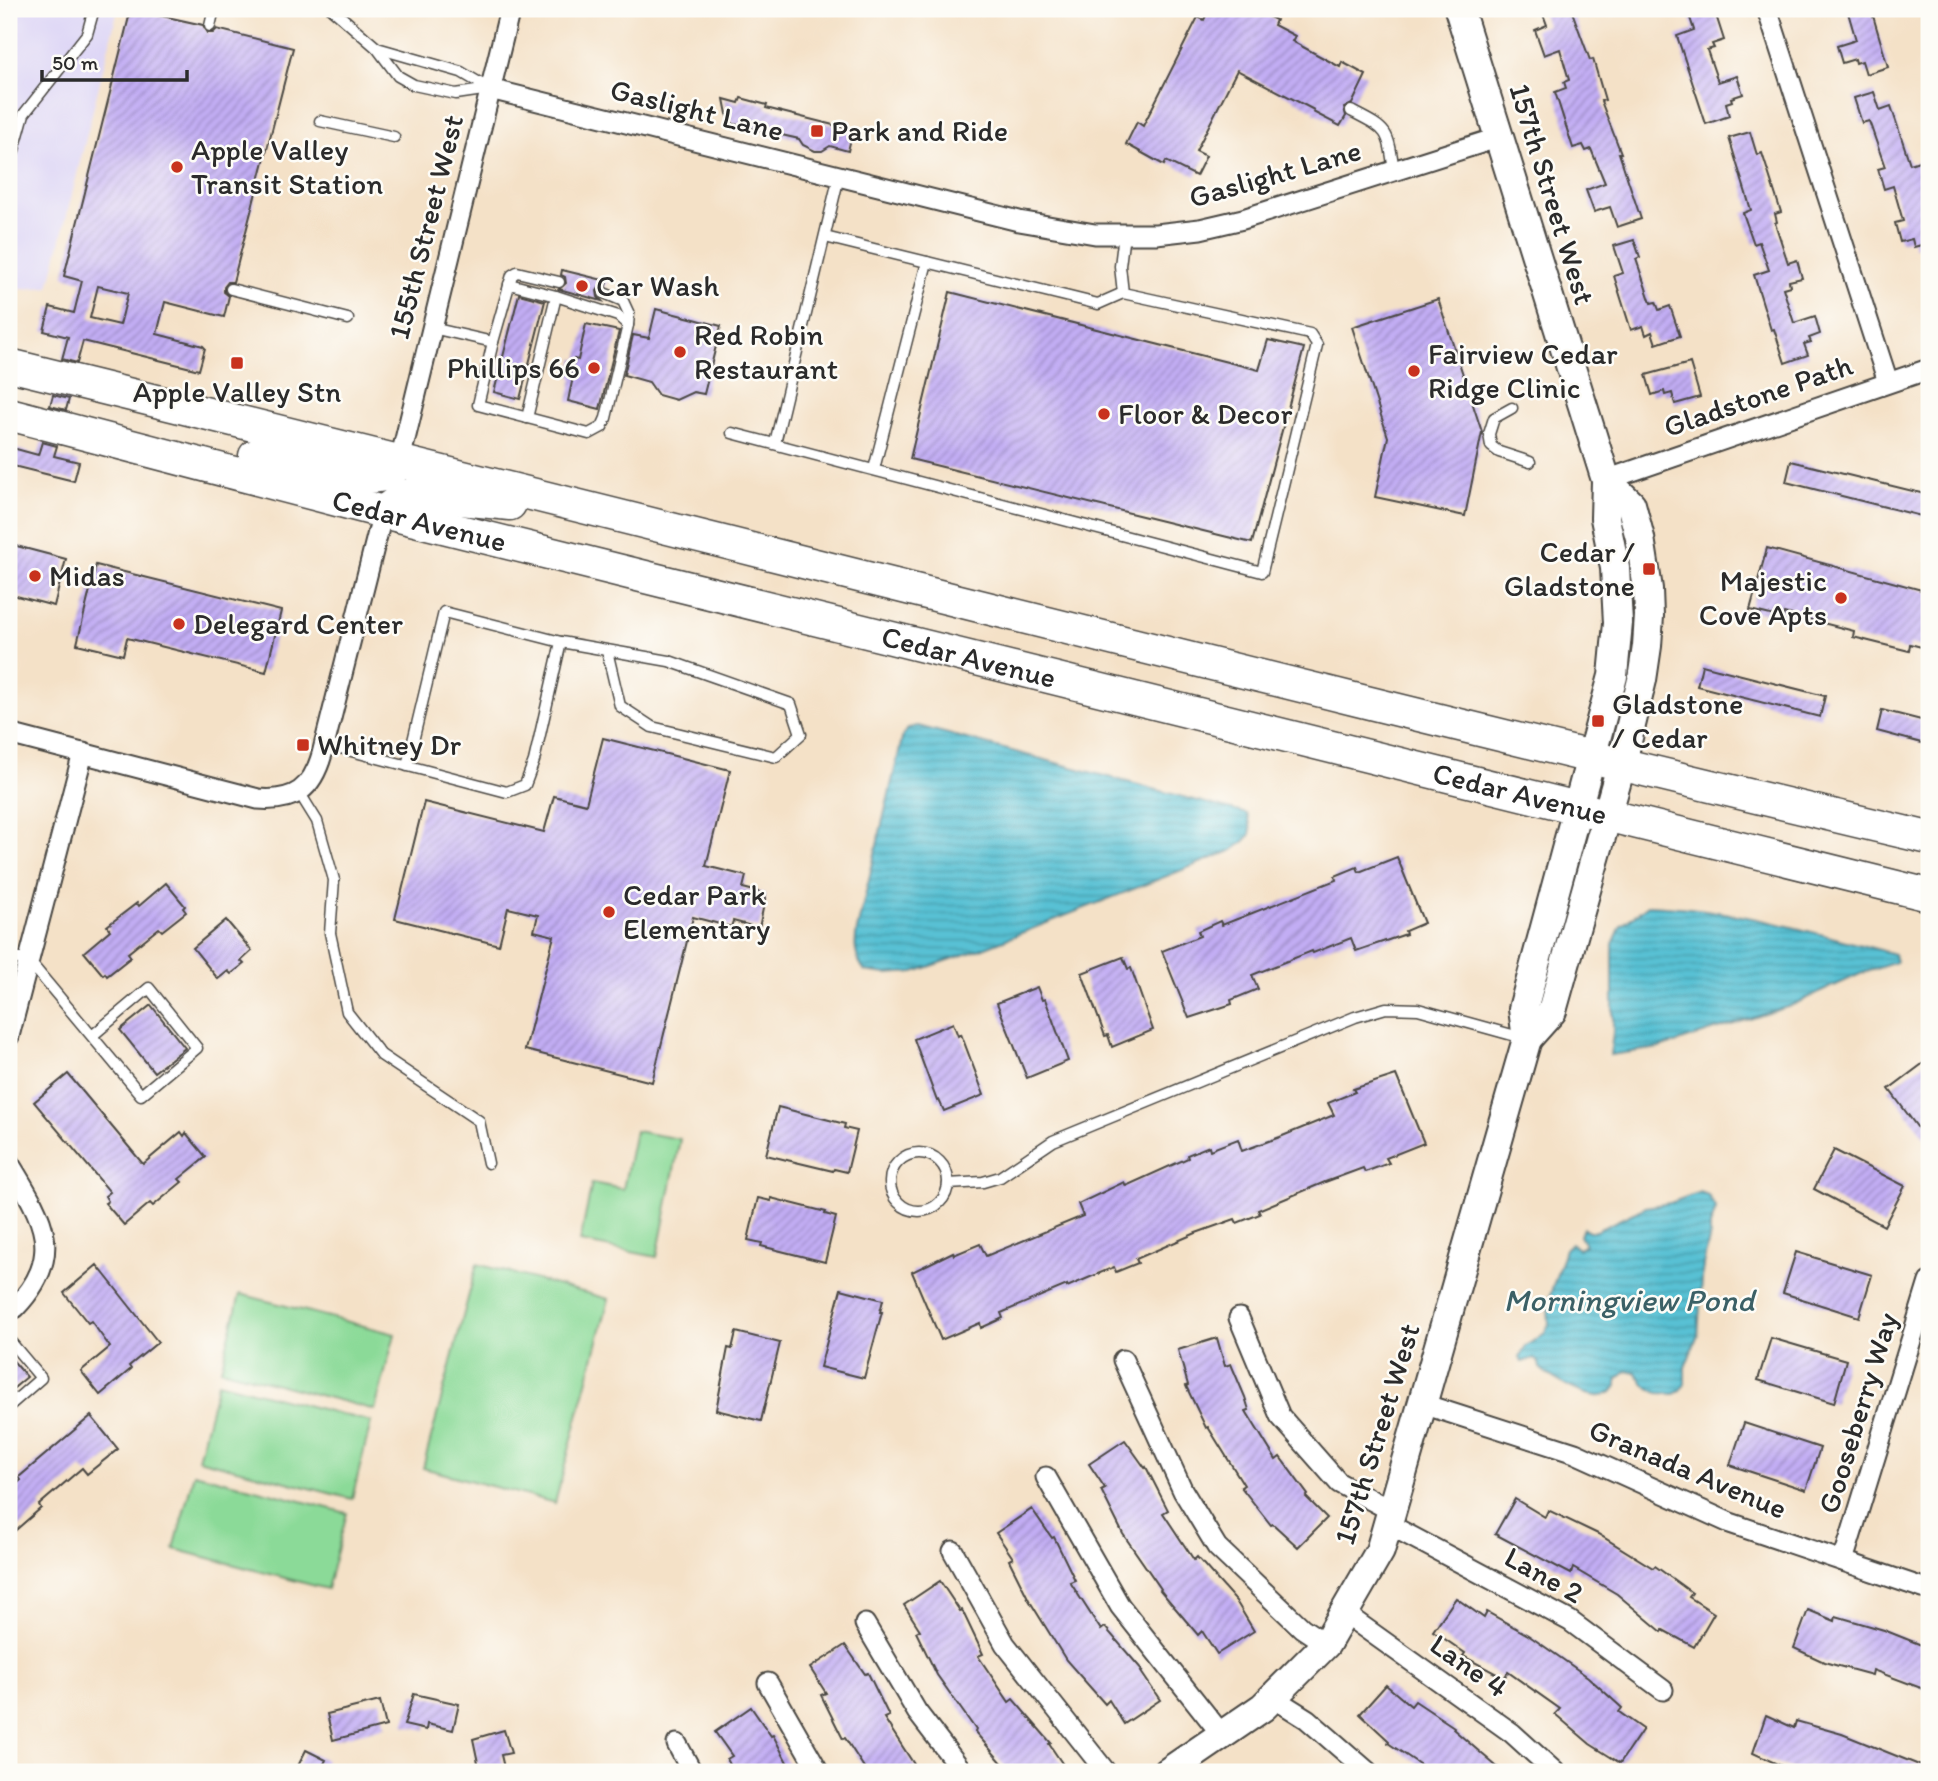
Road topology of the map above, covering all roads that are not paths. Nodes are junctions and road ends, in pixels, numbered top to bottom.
1 (93, 9) edge
2 (214, 9) edge
3 (332, 9) edge
4 (510, 9) edge
5 (1459, 9) edge
6 (1767, 9) edge
7 (210, 26) dead end
8 (377, 48) junction
9 (490, 89) junction
10 (1351, 111) dead end
11 (320, 121) dead end
12 (394, 137) dead end
13 (1500, 137) junction
14 (9, 168) edge
15 (1394, 171) junction
16 (839, 176) junction
17 (1124, 234) junction
18 (825, 237) junction
19 (927, 262) junction
20 (559, 282) dead end
21 (509, 284) junction
22 (231, 289) dead end
23 (604, 293) dead end
24 (1123, 293) junction
25 (556, 296) junction
26 (348, 319) dead end
27 (628, 325) junction
28 (432, 328) junction
29 (494, 342) junction
30 (9, 365) edge
31 (1929, 369) edge
32 (1888, 382) junction
33 (1511, 408) dead end
34 (9, 414) edge
35 (527, 418) junction
36 (732, 433) dead end
37 (119, 442) junction
38 (775, 443) junction
39 (400, 460) junction
40 (1530, 462) dead end
41 (874, 469) junction
42 (1606, 480) junction
43 (383, 512) junction
44 (619, 515) junction
45 (561, 642) junction
46 (607, 651) junction
47 (9, 734) edge
48 (325, 744) junction
49 (83, 753) junction
50 (1589, 758) junction
51 (407, 766) junction
52 (1621, 766) junction
53 (299, 792) junction
54 (1576, 807) junction
55 (1607, 816) junction
56 (1929, 838) edge
57 (1929, 895) edge
58 (9, 957) edge
59 (29, 961) junction
60 (9, 1036) edge
61 (92, 1036) junction
62 (1527, 1039) junction
63 (9, 1163) edge
64 (488, 1163) dead end
65 (948, 1184) junction
66 (1929, 1282) edge
67 (12, 1311) edge
68 (1239, 1318) dead end
69 (9, 1340) edge
70 (1123, 1360) dead end
71 (1423, 1405) junction
72 (9, 1406) edge
73 (1046, 1477) dead end
74 (1390, 1517) junction
75 (953, 1551) dead end
76 (1843, 1561) junction
77 (1929, 1590) edge
78 (1344, 1613) junction
79 (865, 1624) dead end
80 (1326, 1644) junction
81 (768, 1683) dead end
82 (1663, 1690) dead end
83 (1272, 1697) junction
84 (1222, 1735) junction
85 (677, 1744) dead end
86 (1183, 1769) edge
87 (692, 1772) edge
88 (819, 1772) edge
89 (963, 1772) edge
90 (1106, 1772) edge
91 (1368, 1772) edge
92 (1555, 1772) edge

1 - 14 lane
2 - 7 lane
3 - 8 lane
4 - 9 street, 155th Street West
5 - 13 street, 157th Street West
6 - 32 street
8 - 9 lane
8 - 9 lane
9 - 16 street, Gaslight Lane
9 - 28 street, 155th Street West
10 - 15 lane
11 - 12 lane
13 - 15 street, Gaslight Lane
13 - 42 street, 157th Street West
15 - 17 street, Gaslight Lane
16 - 17 street, Gaslight Lane
16 - 18 lane
17 - 24 lane
18 - 19 lane
18 - 38 lane
19 - 24 lane
19 - 41 lane
20 - 21 lane
21 - 25 lane
21 - 29 lane
22 - 26 lane
23 - 27 lane
24 - 41 lane
25 - 27 lane
25 - 35 lane
27 - 35 lane
28 - 29 lane
28 - 39 street, 155th Street West
29 - 35 lane
30 - 39 main road, Cedar Avenue
31 - 32 street, Gladstone Path
32 - 42 street, Gladstone Path
33 - 40 lane
34 - 37 main road, Cedar Avenue
36 - 38 lane
37 - 39 main road
37 - 43 main road, Cedar Avenue
38 - 41 lane
39 - 44 main road, Cedar Avenue
42 - 50 street, 157th Street West
42 - 52 street, 157th Street West
43 - 44 main road
43 - 48 street
43 - 54 main road, Cedar Avenue
44 - 50 main road, Cedar Avenue
45 - 46 lane
45 - 51 lane
45 - 51 lane
46 - 46 lane
47 - 49 street
48 - 51 lane
48 - 53 street
49 - 53 street
49 - 59 street
50 - 52 main road, Cedar Avenue
50 - 54 street, 157th Street West
52 - 55 street, 157th Street West
52 - 56 main road, Cedar Avenue
53 - 64 lane
54 - 55 main road, Cedar Avenue
54 - 62 street, 157th Street West
55 - 57 main road, Cedar Avenue
55 - 62 street, 157th Street West
58 - 59 lane
59 - 60 street
59 - 61 lane
61 - 61 lane
62 - 65 lane
62 - 71 street, 157th Street West
63 - 67 street
65 - 65 lane
66 - 76 street, Gooseberry Way
68 - 74 street, Lane 2
69 - 72 lane
70 - 80 street
71 - 74 street, 157th Street West
71 - 76 street, Granada Avenue
73 - 84 street
74 - 78 street, 157th Street West
74 - 82 street, Lane 2
75 - 90 street
76 - 77 street, Granada Avenue
78 - 80 street, 157th Street West
78 - 92 street, Lane 4
79 - 89 street
80 - 83 street, 157th Street West
81 - 88 street
83 - 84 street, 157th Street West
83 - 91 street
84 - 86 street, 157th Street West
85 - 87 street

